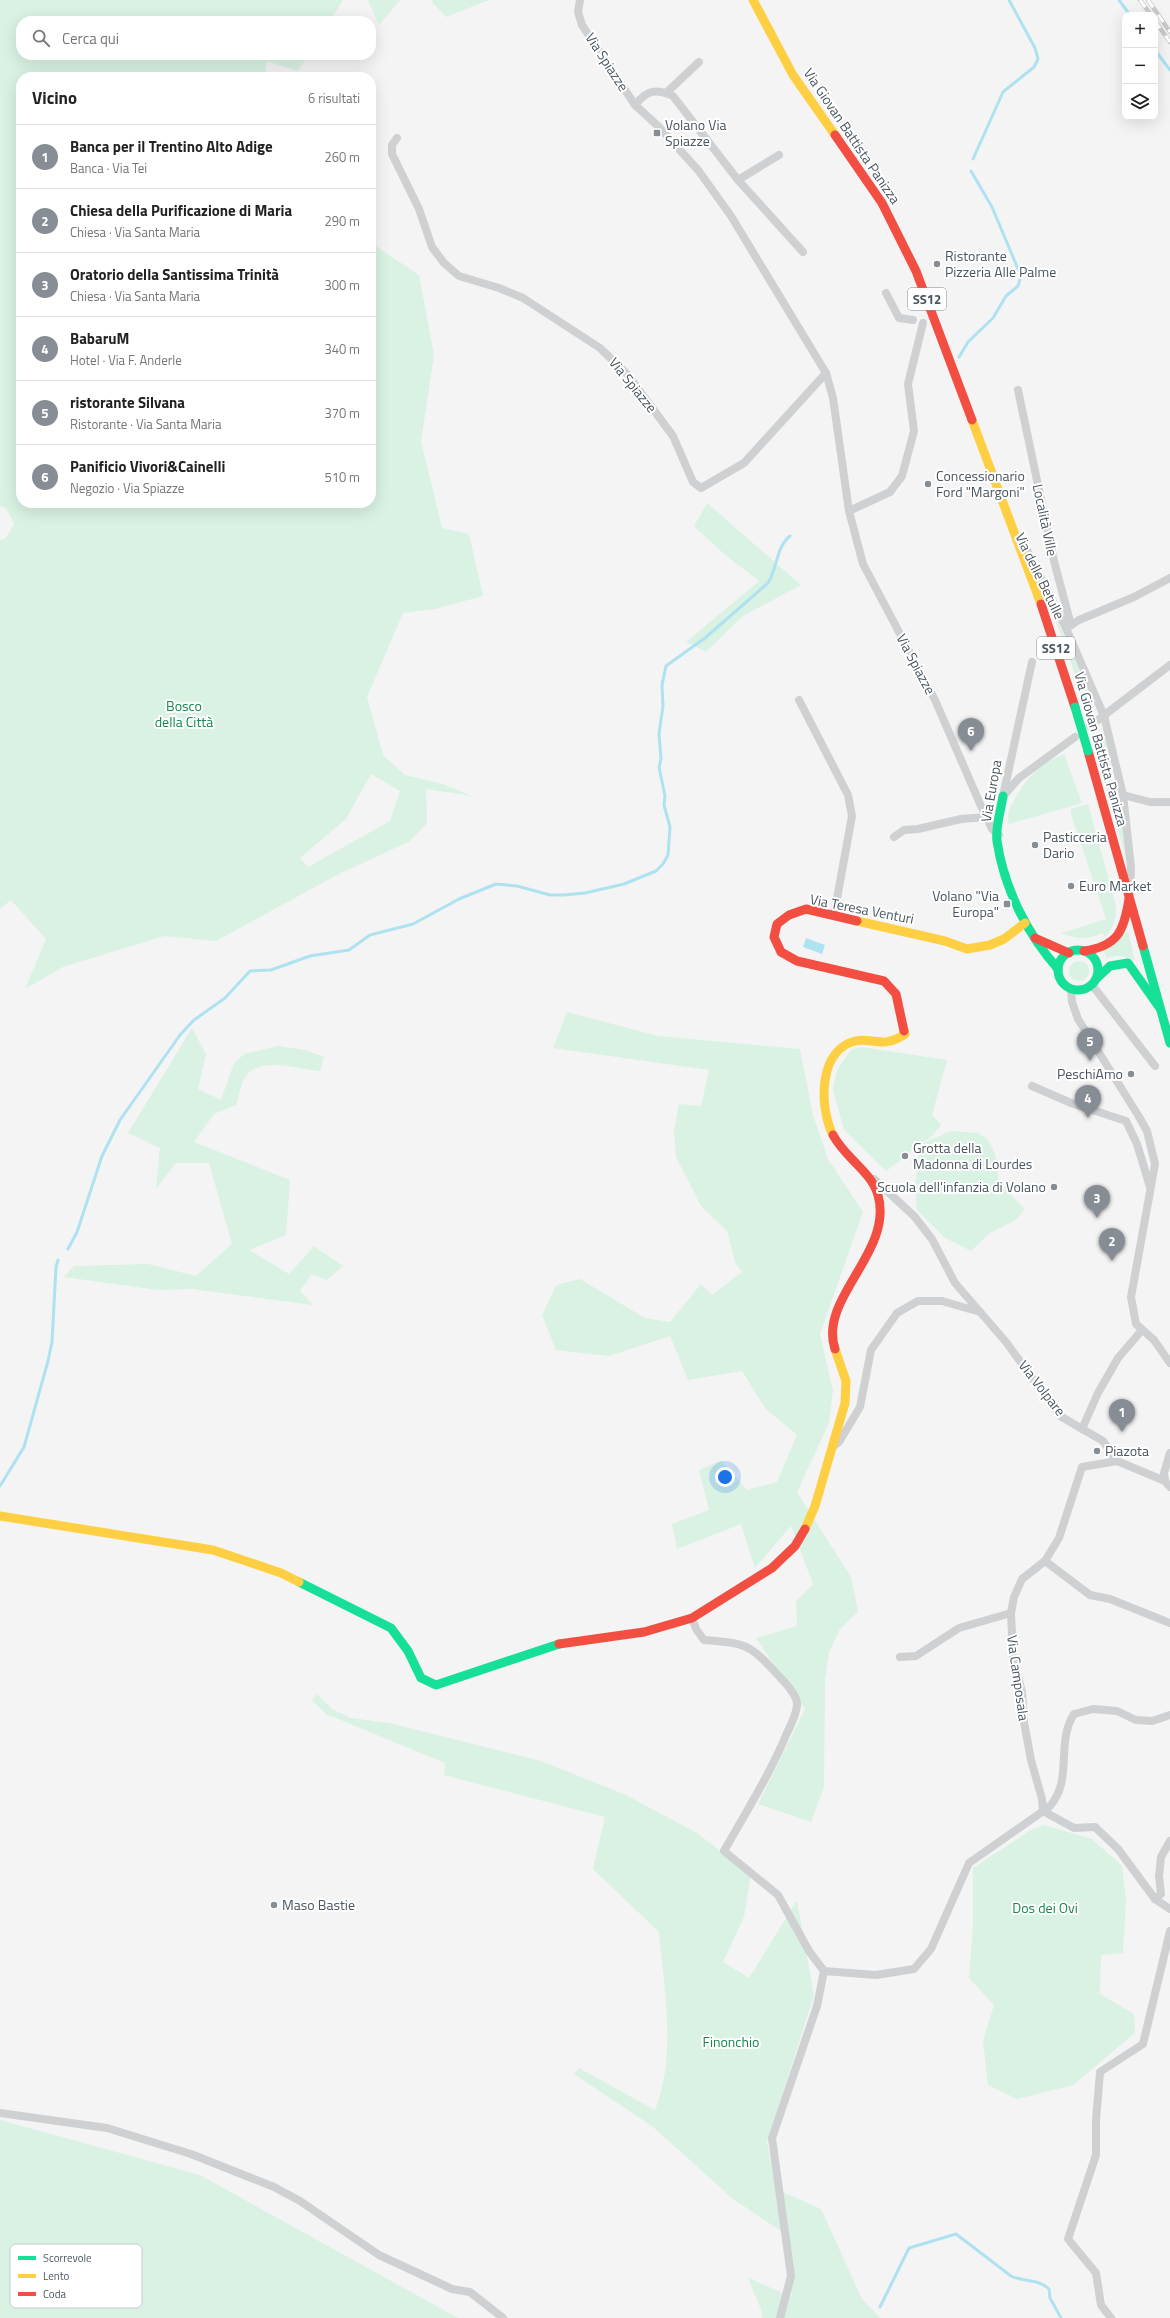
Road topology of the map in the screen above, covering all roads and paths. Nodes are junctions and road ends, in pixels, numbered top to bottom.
1 (580, 0) edge
2 (753, 0) edge
3 (699, 62) dead end
4 (666, 93) junction
5 (635, 105) junction
6 (397, 138) dead end
7 (779, 155) dead end
8 (738, 180) junction
9 (803, 252) dead end
10 (886, 294) dead end
11 (913, 320) dead end
12 (923, 323) dead end
13 (826, 373) junction
14 (1018, 390) dead end
15 (1003, 502) junction
16 (849, 511) junction
17 (1170, 578) edge
18 (1068, 627) junction
19 (1032, 662) dead end
20 (1170, 665) edge
21 (799, 700) dead end
22 (1104, 716) junction
23 (1090, 726) dead end
24 (1076, 737) dead end
25 (1123, 795) junction
26 (1003, 796) junction
27 (1170, 802) edge
28 (987, 817) junction
29 (998, 835) junction
30 (894, 838) dead end
31 (1129, 899) junction
32 (834, 915) junction
33 (1024, 923) junction
34 (1035, 938) junction
35 (1084, 952) junction
36 (1069, 953) junction
37 (1058, 969) junction
38 (1094, 982) junction
39 (1071, 989) junction
40 (1160, 1008) junction
41 (1170, 1043) edge
42 (1155, 1066) dead end
43 (1032, 1086) dead end
44 (860, 1166) junction
45 (1150, 1186) junction
46 (980, 1312) junction
47 (1142, 1330) junction
48 (1170, 1363) edge
49 (1082, 1429) junction
50 (831, 1449) junction
51 (1170, 1453) edge
52 (1117, 1461) junction
53 (1168, 1484) edge
54 (0, 1516) edge
55 (1045, 1561) junction
56 (1011, 1613) junction
57 (692, 1618) junction
58 (1170, 1623) edge
59 (900, 1657) dead end
60 (1170, 1715) edge
61 (1043, 1811) junction
62 (1170, 1841) edge
63 (1155, 1899) junction
64 (1170, 1910) edge
65 (1170, 1931) edge
66 (824, 1971) junction
67 (0, 2114) edge
68 (503, 2318) edge
69 (780, 2318) edge
70 (1110, 2318) edge

1 - 5 street, Via Spiazze
2 - 15 street, Via Giovan Battista Panizza / SS12
3 - 4 street
4 - 5 street
4 - 8 street
5 - 13 street, Via Spiazze
6 - 13 street, Via Spiazze
7 - 8 street
8 - 9 street
10 - 11 street
12 - 16 street
13 - 16 street, Via Spiazze
14 - 18 street, Località Ville
15 - 18 street, Via delle Betulle
15 - 31 street, Via Giovan Battista Panizza / SS12, bridge
16 - 28 street, Via Spiazze
17 - 18 street
18 - 22 street, Via delle Betulle
19 - 26 street, Via Europa
20 - 22 street
21 - 32 street
22 - 23 street
22 - 25 street, Via delle Betulle
24 - 26 street
25 - 27 street
25 - 31 street, Via delle Betulle
26 - 29 street, Via Europa
28 - 29 street, Via Spiazze
28 - 30 street
29 - 33 street, Via Europa
31 - 35 street
31 - 40 street, Via Giovan Battista Panizza / SS12
32 - 33 street, Via Teresa Venturi
32 - 44 street, Via Teresa Venturi
33 - 34 street, Via Europa
34 - 36 street
34 - 37 street, Via Europa
35 - 36 street
35 - 38 street
36 - 37 street
37 - 39 street
38 - 39 street
38 - 40 street
38 - 42 street
39 - 45 street
40 - 41 street, Via Giovan Battista Panizza / SS12
43 - 45 street
44 - 46 street, Via Volpare
44 - 50 street
45 - 47 street
46 - 49 street, Via Volpare
46 - 50 street
47 - 48 street
47 - 49 street
49 - 52 street, Via Volpare
50 - 57 street
51 - 53 street
52 - 53 street
52 - 55 street, Via Camposala
54 - 57 street
55 - 56 street, Via Camposala
55 - 58 street
56 - 59 street
56 - 61 street, Via Camposala
57 - 66 street
60 - 61 street
61 - 63 street
61 - 66 street
62 - 63 street
63 - 64 street
65 - 70 street
66 - 69 street
67 - 68 street

